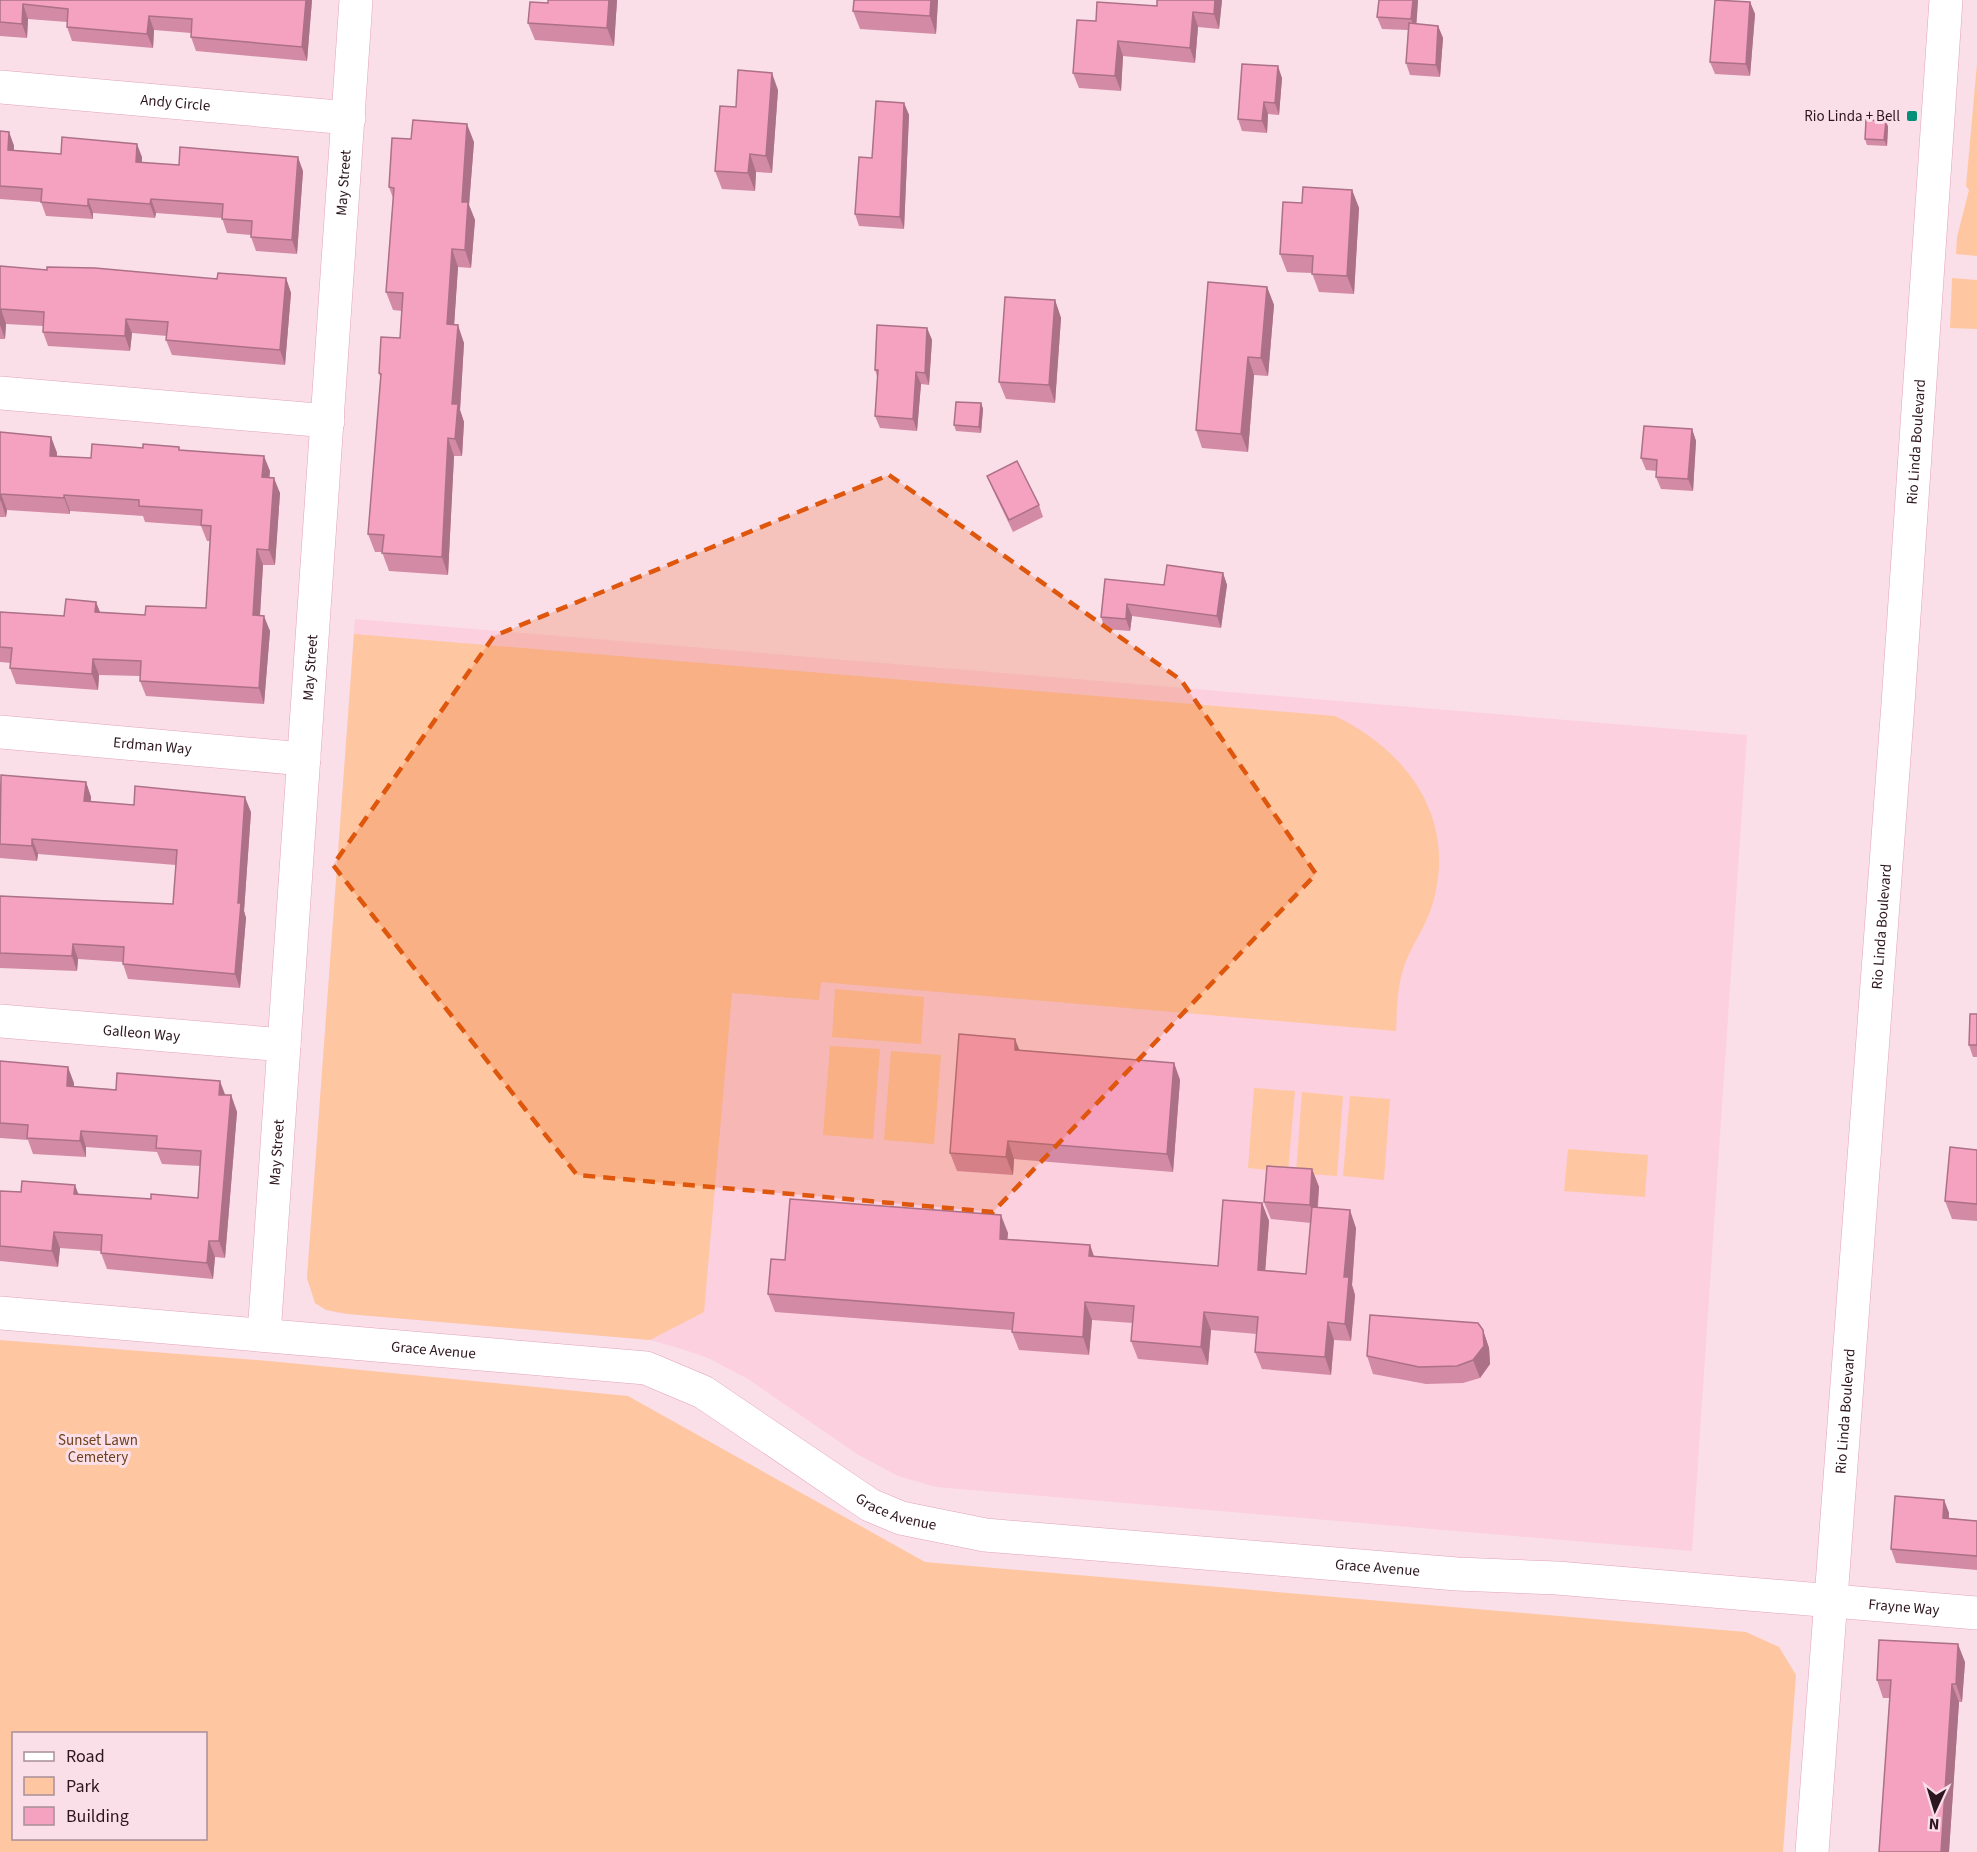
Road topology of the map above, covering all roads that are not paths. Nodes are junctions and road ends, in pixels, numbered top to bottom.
1 (356, 0) edge
2 (1946, 0) edge
3 (0, 87) edge
4 (349, 118) junction
5 (0, 393) edge
6 (327, 421) junction
7 (0, 732) edge
8 (304, 759) junction
9 (0, 1022) edge
10 (284, 1045) junction
11 (0, 1313) edge
12 (264, 1335) junction
13 (1830, 1601) junction
14 (1977, 1613) edge
15 (1812, 1852) edge

1 - 4 street, May Street
2 - 13 street, Rio Linda Boulevard
3 - 4 street, Andy Circle
4 - 6 street, May Street
5 - 6 street
6 - 8 street, May Street
7 - 8 street, Erdman Way
8 - 10 street, May Street
9 - 10 street, Galleon Way
10 - 12 street, May Street
11 - 12 street, Grace Avenue
12 - 13 street, Grace Avenue
13 - 14 street, Frayne Way
13 - 15 street, Rio Linda Boulevard

